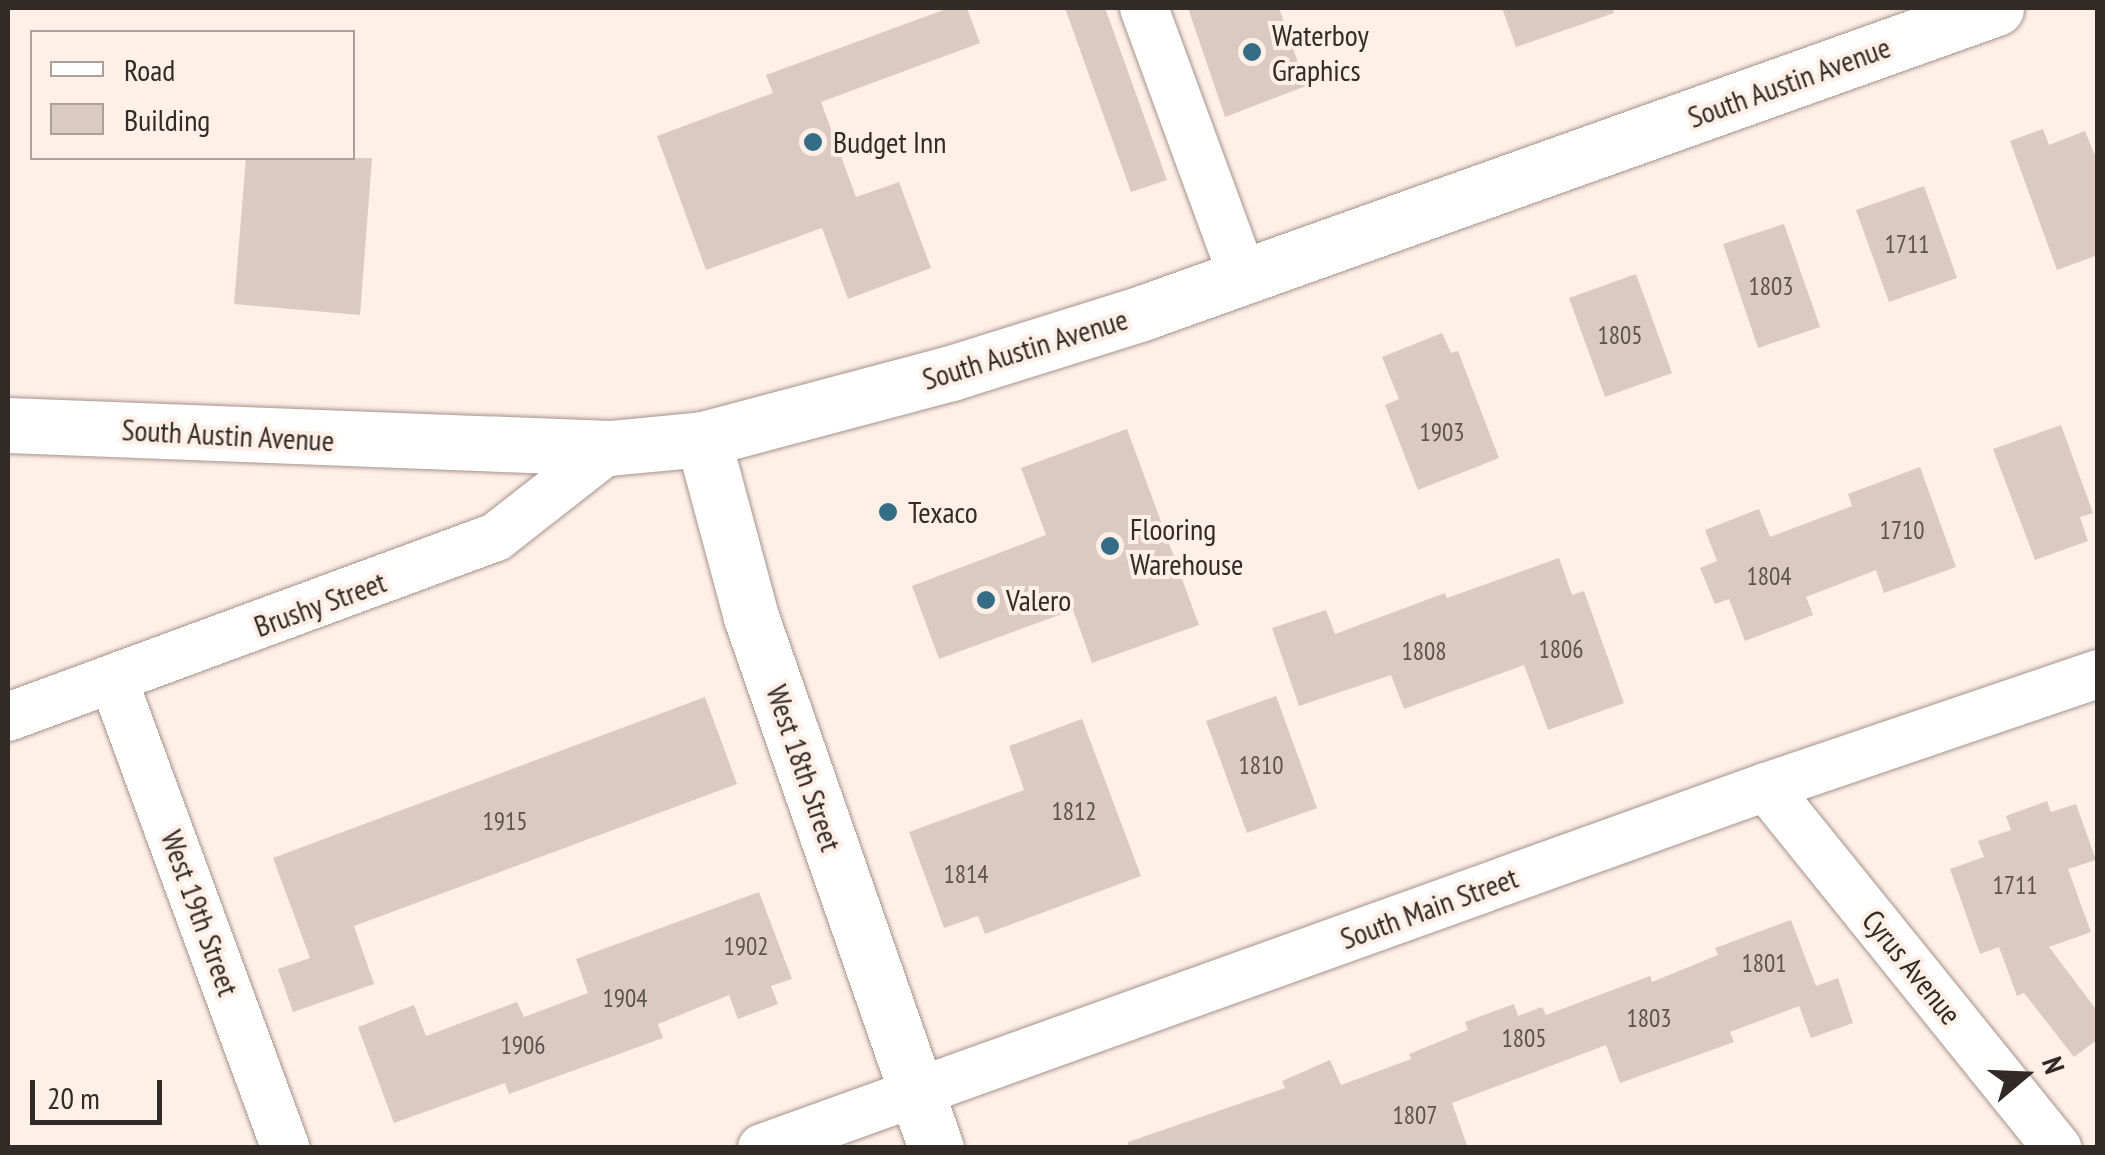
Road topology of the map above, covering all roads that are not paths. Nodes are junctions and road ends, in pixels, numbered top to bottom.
1 (1144, 8) edge
2 (1996, 8) edge
3 (1243, 277) junction
4 (8, 425) edge
5 (702, 439) junction
6 (610, 448) junction
7 (2098, 674) edge
8 (113, 680) junction
9 (8, 717) edge
10 (1766, 787) junction
11 (916, 1094) junction
12 (286, 1148) edge
13 (762, 1148) edge
14 (936, 1148) edge
15 (2057, 1148) edge

1 - 3 street
2 - 3 main road, South Austin Avenue
3 - 5 main road, South Austin Avenue
4 - 6 main road, South Austin Avenue
5 - 6 main road, South Austin Avenue
5 - 11 main road, West 18th Street
6 - 8 street, Brushy Street
7 - 10 street, South Main Street
8 - 9 street, Brushy Street
8 - 12 street, West 19th Street
10 - 11 street, South Main Street
10 - 15 street, Cyrus Avenue
11 - 13 street, South Main Street
11 - 14 main road, West 18th Street

